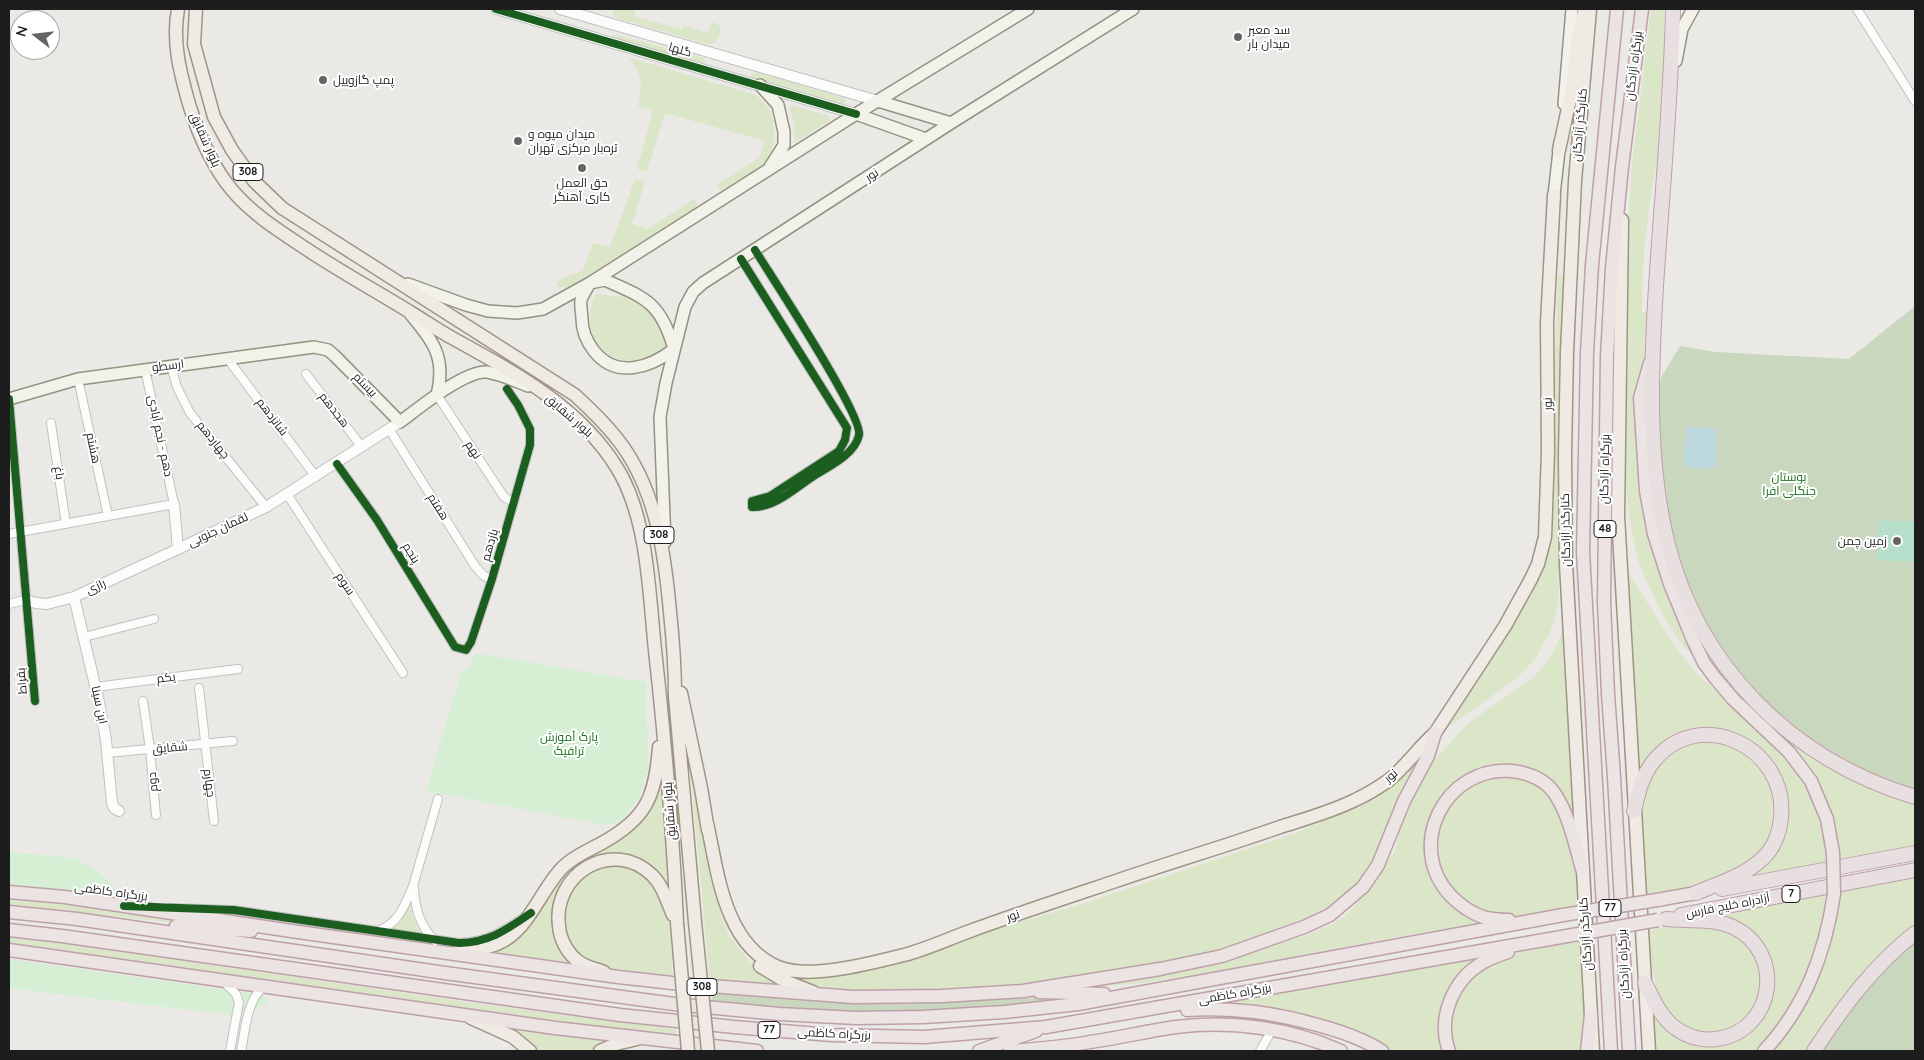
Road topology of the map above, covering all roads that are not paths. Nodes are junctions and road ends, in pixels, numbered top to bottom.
1 (178, 9) edge
2 (196, 9) edge
3 (496, 9) edge
4 (560, 9) edge
5 (1028, 9) edge
6 (1133, 9) edge
7 (1572, 9) edge
8 (1585, 9) edge
9 (1590, 9) edge
10 (1617, 9) edge
11 (1642, 9) edge
12 (1673, 9) edge
13 (1693, 9) edge
14 (1857, 9) edge
15 (512, 11) edge
16 (592, 18) junction
17 (587, 35) junction
18 (1671, 82) junction
19 (760, 85) junction
20 (878, 101) junction
21 (1915, 101) edge
22 (856, 114) junction
23 (951, 123) junction
24 (926, 139) junction
25 (1559, 150) junction
26 (1622, 167) junction
27 (768, 170) junction
28 (1554, 195) joint
29 (755, 250) junction
30 (741, 258) junction
31 (388, 276) junction
32 (585, 285) junction
33 (409, 311) junction
34 (674, 349) junction
35 (328, 350) joint
36 (1652, 353) junction
37 (227, 358) junction
38 (171, 366) junction
39 (145, 369) junction
40 (306, 374) dead end
41 (78, 379) junction
42 (508, 389) dead end
43 (539, 390) junction
44 (437, 395) junction
45 (9, 399) edge
46 (400, 422) junction
47 (51, 423) dead end
48 (389, 429) junction
49 (362, 447) junction
50 (337, 464) junction
51 (316, 477) junction
52 (287, 494) junction
53 (514, 502) junction
54 (174, 504) junction
55 (266, 507) junction
56 (108, 516) junction
57 (66, 524) junction
58 (21, 532) junction
59 (9, 534) edge
60 (178, 549) junction
61 (666, 566) junction
62 (492, 579) junction
63 (74, 597) junction
64 (25, 600) junction
65 (9, 604) edge
66 (154, 619) dead end
67 (84, 637) junction
68 (466, 650) joint
69 (238, 669) dead end
70 (675, 671) junction
71 (403, 674) dead end
72 (95, 687) junction
73 (199, 688) dead end
74 (35, 701) dead end
75 (143, 701) dead end
76 (662, 715) junction
77 (1436, 733) junction
78 (233, 741) dead end
79 (204, 745) junction
80 (150, 749) junction
81 (107, 753) junction
82 (1915, 797) edge
83 (438, 799) dead end
84 (1634, 811) junction
85 (119, 812) dead end
86 (156, 815) dead end
87 (214, 821) dead end
88 (707, 823) junction
89 (1915, 853) edge
90 (1582, 869) junction
91 (1915, 870) edge
92 (413, 886) junction
93 (9, 892) edge
94 (1696, 893) junction
95 (124, 906) junction
96 (9, 912) edge
97 (530, 912) junction
98 (1662, 919) junction
99 (1527, 922) junction
100 (677, 923) junction
101 (124, 926) junction
102 (9, 930) edge
103 (298, 932) junction
104 (376, 932) junction
105 (1915, 933) edge
106 (436, 941) junction
107 (1528, 943) junction
108 (9, 950) edge
109 (452, 954) junction
110 (618, 977) junction
111 (220, 979) junction
112 (1645, 984) junction
113 (267, 986) junction
114 (1024, 991) junction
115 (1131, 995) junction
116 (825, 996) junction
117 (1128, 1013) junction
118 (464, 1015) junction
119 (1591, 1015) junction
120 (1320, 1026) junction
121 (1046, 1027) junction
122 (1272, 1030) junction
123 (638, 1039) junction
124 (230, 1051) edge
125 (241, 1051) edge
126 (530, 1051) edge
127 (600, 1051) edge
128 (688, 1051) edge
129 (708, 1051) edge
130 (757, 1051) edge
131 (979, 1051) edge
132 (1010, 1051) edge
133 (1260, 1051) edge
134 (1341, 1051) edge
135 (1366, 1051) edge
136 (1382, 1051) edge
137 (1449, 1051) edge
138 (1587, 1051) edge
139 (1594, 1051) edge
140 (1611, 1051) edge
141 (1629, 1051) edge
142 (1649, 1051) edge
143 (1764, 1051) edge
144 (1814, 1051) edge

1 - 33 main road, بلوار شقایق
2 - 31 main road, بلوار شقایق / 308
3 - 15 street, گلها
4 - 16 street, گلها
5 - 20 main road
6 - 23 main road, نور
7 - 25 main road, نور
8 - 25 main road
9 - 90 main road, کنارگذر آزادگان
10 - 140 highway, بزرگراه آزادگان / 48
11 - 26 highway, بزرگراه آزادگان / 48
12 - 18 highway
13 - 18 main road
14 - 21 street
15 - 17 street, گلها
16 - 17 street
16 - 20 street, گلها
17 - 19 street, گلها
18 - 36 highway
19 - 22 street, گلها
19 - 27 main road
20 - 22 main road
20 - 23 main road
22 - 24 main road
22 - 27 main road
23 - 24 main road, نور
24 - 29 main road, نور
25 - 28 main road, نور
26 - 84 main road
26 - 141 highway, بزرگراه آزادگان / 48
27 - 32 main road
28 - 77 main road, نور
29 - 30 main road, نور
29 - 30 street
30 - 34 main road, نور
31 - 32 main road
31 - 61 main road, بلوار شقایق / 308
32 - 34 main road
32 - 34 main road
33 - 43 main road, بلوار شقایق
33 - 44 main road
34 - 61 main road, نور
35 - 37 main road, ارسطو
35 - 46 main road, بیستم
36 - 82 highway
36 - 143 highway, bridge
37 - 38 main road, ارسطو
37 - 51 street, شانزدهم
38 - 39 main road, ارسطو
38 - 55 street, چهاردهم
39 - 41 main road, ارسطو
39 - 54 street, دهم - نجم آبادی
40 - 49 street, هجدهم
41 - 45 main road, ارسطو
41 - 56 street, هشتم
42 - 53 street, یازدهم
43 - 44 main road, لقمان جنوبی
43 - 76 main road, بلوار شقایق / 308
44 - 46 main road, لقمان جنوبی
44 - 53 street, نهم
45 - 58 street, بقراط
46 - 48 street, لقمان جنوبی
47 - 57 street, باغ
48 - 49 street, لقمان جنوبی
48 - 62 street, هفتم
49 - 50 street, لقمان جنوبی
50 - 51 street, لقمان جنوبی
50 - 68 street, پنجم
51 - 52 street, لقمان جنوبی
52 - 55 street, لقمان جنوبی
52 - 71 street, سوم
53 - 62 street, یازدهم
54 - 56 street
54 - 60 street, لقمان جنوبی
55 - 60 street, لقمان جنوبی
56 - 57 street
57 - 58 street
58 - 59 street
58 - 64 street, بقراط
60 - 63 street, رازی
61 - 70 main road, بلوار شقایق / 308
62 - 68 street, یازدهم
63 - 64 street, رازی
63 - 67 street, ابن سینا
64 - 65 street, رازی
64 - 74 street, بقراط
66 - 67 street
67 - 72 street, ابن سینا
69 - 72 street, یکم
70 - 88 main road
70 - 129 main road, بلوار شقایق / 308, bridge
72 - 81 street, ابن سینا
73 - 79 street
75 - 80 street
76 - 97 main road
76 - 100 main road, بلوار شقایق / 308
77 - 88 main road, نور
77 - 114 highway, بزرگراه کاظمی
78 - 79 street, شقایق
79 - 80 street, شقایق
79 - 87 street, چهارم
80 - 81 street, شقایق
80 - 86 street, دوم
81 - 85 street, ابن سینا
83 - 92 street
84 - 94 highway
84 - 112 main road
88 - 116 main road
89 - 94 highway, آزادراه خلیج فارس / 7
90 - 99 highway
90 - 119 main road, کنارگذر آزادگان
91 - 98 highway, آزادراه خلیج فارس / 7
92 - 104 street
92 - 106 street
93 - 95 highway, بزرگراه کاظمی
94 - 99 highway, بزرگراه کاظمی / 77, bridge
95 - 103 highway, بزرگراه کاظمی
95 - 104 street
96 - 101 highway, بزرگراه کاظمی / 77
97 - 106 street
97 - 109 main road
98 - 107 highway, بزرگراه کاظمی / 77, bridge
98 - 112 highway
99 - 115 highway, بزرگراه کاظمی / 77
100 - 110 main road
100 - 128 main road, بلوار شقایق / 308, bridge
101 - 103 highway
101 - 115 highway, بزرگراه کاظمی / 77
102 - 121 highway, بزرگراه کاظمی / 77
103 - 109 highway, بزرگراه کاظمی
104 - 106 street
105 - 144 highway
107 - 117 highway, بزرگراه کاظمی / 77
107 - 137 highway
108 - 111 highway
109 - 110 highway, بزرگراه کاظمی
110 - 116 highway, بزرگراه کاظمی
111 - 113 highway
111 - 124 street
112 - 142 main road
113 - 118 highway
113 - 125 street
114 - 115 highway
114 - 116 highway, بزرگراه کاظمی
117 - 120 highway
117 - 121 highway, بزرگراه کاظمی / 77
118 - 123 highway
118 - 126 main road
119 - 138 highway
119 - 139 main road, کنارگذر آزادگان
120 - 135 highway
120 - 136 highway
121 - 131 highway
122 - 132 highway, بزرگراه کاظمی
122 - 133 street
122 - 134 highway, بزرگراه کاظمی
123 - 127 main road
123 - 130 highway

